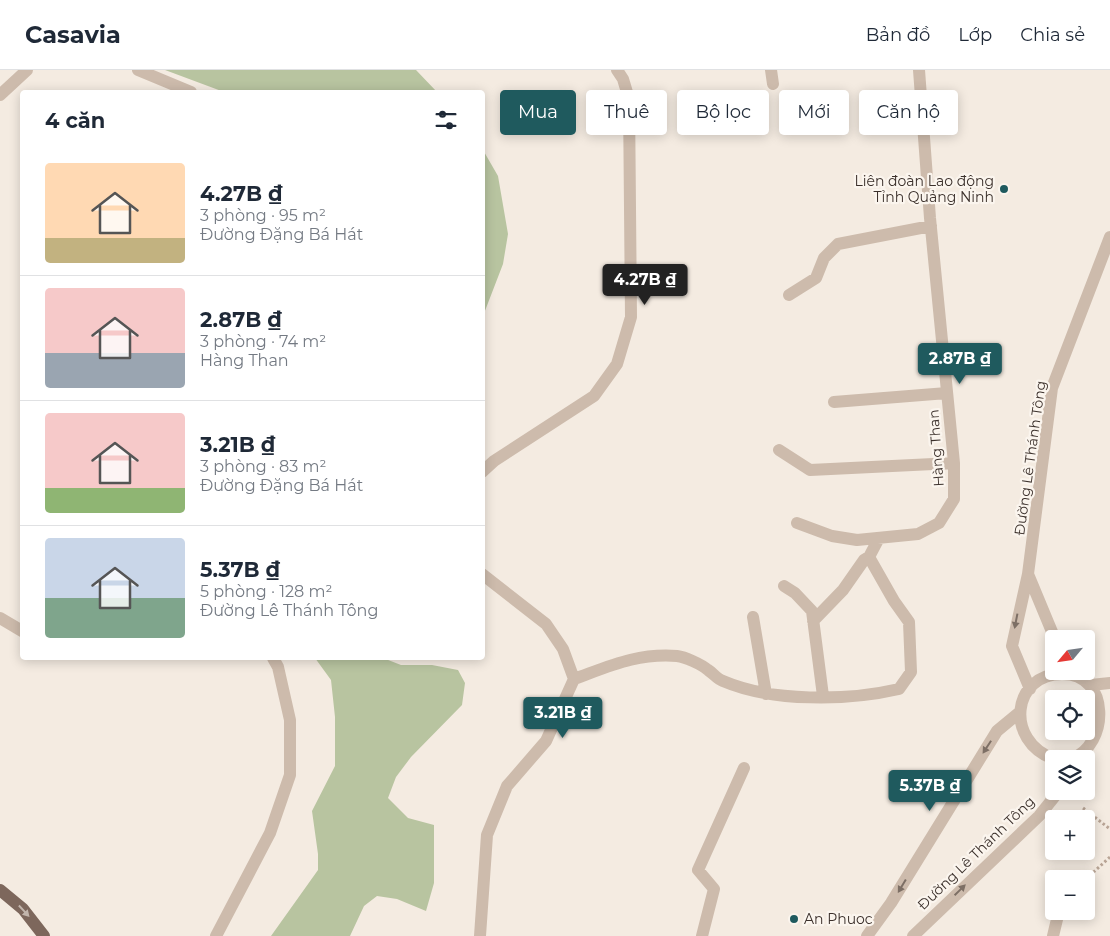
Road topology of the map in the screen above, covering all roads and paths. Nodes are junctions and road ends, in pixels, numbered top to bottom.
1 (27, 70) edge
2 (138, 70) edge
3 (617, 70) edge
4 (771, 70) edge
5 (919, 70) edge
6 (773, 84) dead end
7 (186, 90) edge
8 (0, 95) edge
9 (931, 226) junction
10 (1110, 237) edge
11 (789, 294) dead end
12 (948, 393) junction
13 (834, 402) dead end
14 (778, 450) dead end
15 (954, 463) junction
16 (485, 469) edge
17 (797, 524) dead end
18 (879, 538) junction
19 (869, 557) junction
20 (1028, 574) junction
21 (485, 576) edge
22 (784, 586) dead end
23 (753, 617) dead end
24 (0, 618) edge
25 (813, 621) junction
26 (1051, 630) edge
27 (20, 631) edge
28 (274, 660) edge
29 (1045, 678) edge
30 (574, 680) junction
31 (1083, 680) edge
32 (1110, 683) edge
33 (1091, 685) junction
34 (1030, 689) junction
35 (766, 694) junction
36 (823, 696) junction
37 (1020, 712) junction
38 (1105, 738) edge
39 (1089, 750) edge
40 (1045, 756) edge
41 (744, 768) dead end
42 (1052, 800) edge
43 (1083, 808) dead end
44 (1110, 829) edge
45 (1110, 857) edge
46 (1095, 871) edge
47 (0, 890) edge
48 (1057, 920) edge
49 (44, 936) edge
50 (216, 936) edge
51 (480, 936) edge
52 (702, 936) edge
53 (867, 936) edge
54 (913, 936) edge
55 (1053, 936) edge

1 - 8 street
2 - 7 street
3 - 16 street
4 - 6 street
5 - 9 street, Hàng Than
9 - 11 street
9 - 12 street, Hàng Than
10 - 20 street, Đường Lê Thánh Tông
12 - 13 street
12 - 15 street, Hàng Than
14 - 15 street
15 - 18 street, Hàng Than
17 - 18 street, Hàng Than
18 - 19 street
19 - 25 street
19 - 36 street
20 - 26 street, Đường Lê Thánh Tông
20 -> 34 street, Đường Lê Thánh Tông
21 - 30 street
22 - 25 street
23 - 35 street
24 - 27 street
25 - 36 street
28 - 50 street
29 - 34 street
30 - 35 street
30 - 51 street
31 - 33 street
32 - 33 street
33 - 38 street
34 - 37 street
35 - 36 street
37 - 40 street
37 -> 53 street, Đường Lê Thánh Tông
38 - 39 street
41 - 52 street
54 -> 42 street, Đường Lê Thánh Tông
43 - 44 path
45 - 46 path
47 -> 49 main road
48 - 55 street

